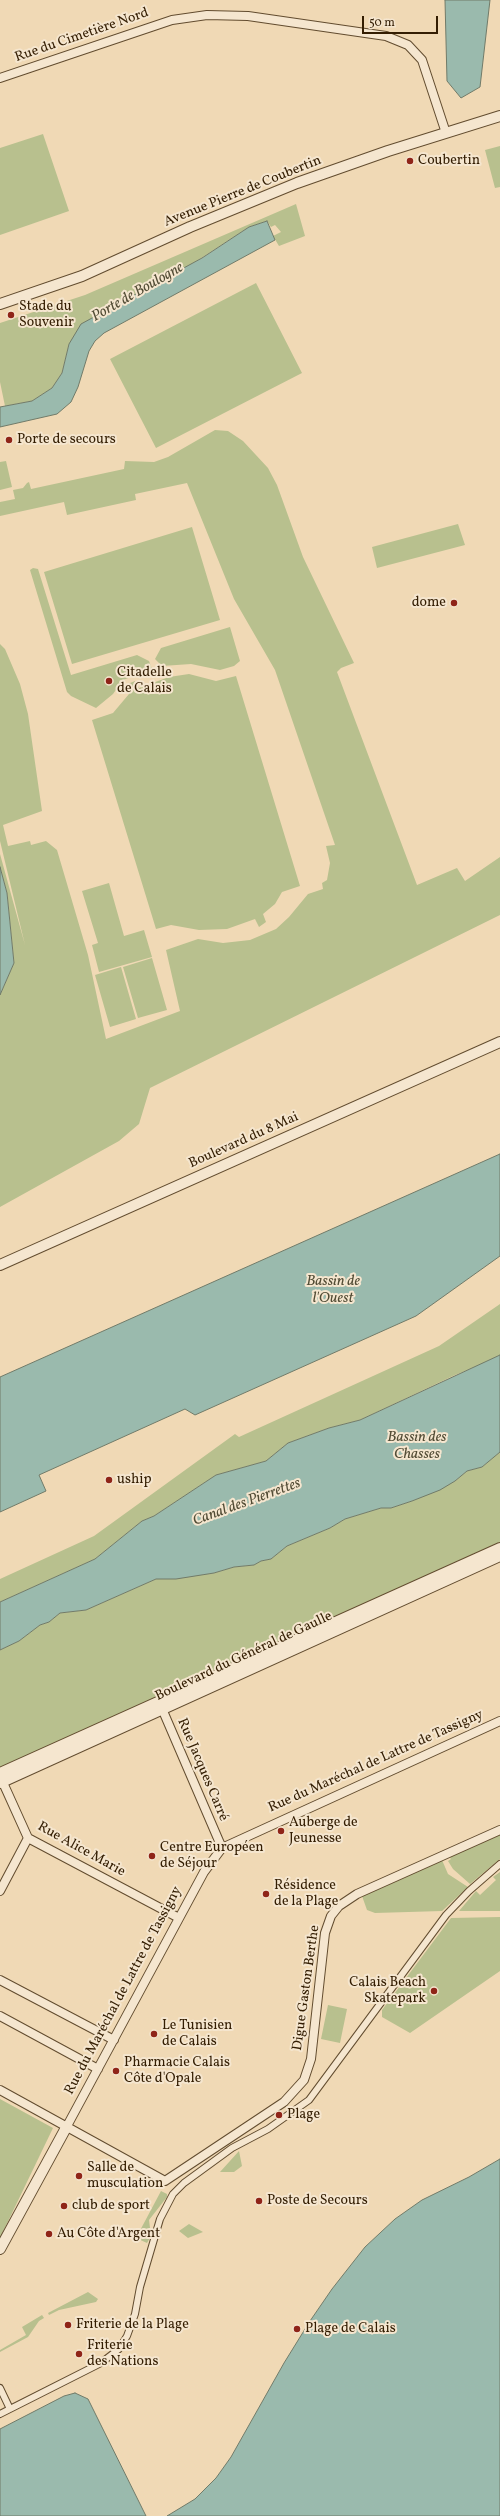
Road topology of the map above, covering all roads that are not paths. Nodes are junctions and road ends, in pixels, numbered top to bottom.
1 (0, 78) edge
2 (500, 116) edge
3 (446, 133) junction
4 (0, 304) edge
5 (500, 1042) edge
6 (0, 1265) edge
7 (500, 1548) edge
8 (500, 1556) edge
9 (160, 1706) junction
10 (500, 1721) edge
11 (1, 1779) edge
12 (500, 1830) edge
13 (28, 1838) junction
14 (222, 1848) junction
15 (500, 1864) edge
16 (0, 1891) edge
17 (179, 1918) junction
18 (0, 1980) edge
19 (0, 2016) edge
20 (114, 2040) junction
21 (98, 2069) junction
22 (0, 2090) edge
23 (67, 2126) junction
24 (0, 2249) edge
25 (0, 2388) edge
26 (10, 2409) junction
27 (0, 2414) edge

1 - 3 street, Rue du Cimetière Nord
2 - 3 street, Avenue Pierre de Coubertin
3 - 4 street, Avenue Pierre de Coubertin
5 - 6 street, Boulevard du 8 Mai
7 - 9 street, Boulevard du Général de Gaulle
8 - 9 street, Boulevard du Général de Gaulle
9 - 11 street, Boulevard du Général de Gaulle
9 - 14 street, Rue Jacques Carré
10 - 14 street, Rue du Maréchal de Lattre de Tassigny
11 - 13 street, Rue Alice Marie
12 - 23 street, Digue Gaston Berthe
13 - 16 street
13 - 17 street, Rue Alice Marie
14 - 17 street, Rue du Maréchal de Lattre de Tassigny
15 - 26 street
17 - 20 street, Rue du Maréchal de Lattre de Tassigny
18 - 20 street
19 - 21 street
20 - 21 street, Rue du Maréchal de Lattre de Tassigny
21 - 23 street, Rue du Maréchal de Lattre de Tassigny
22 - 23 street
23 - 24 street, Rue du Maréchal de Lattre de Tassigny
25 - 26 street
26 - 27 street

